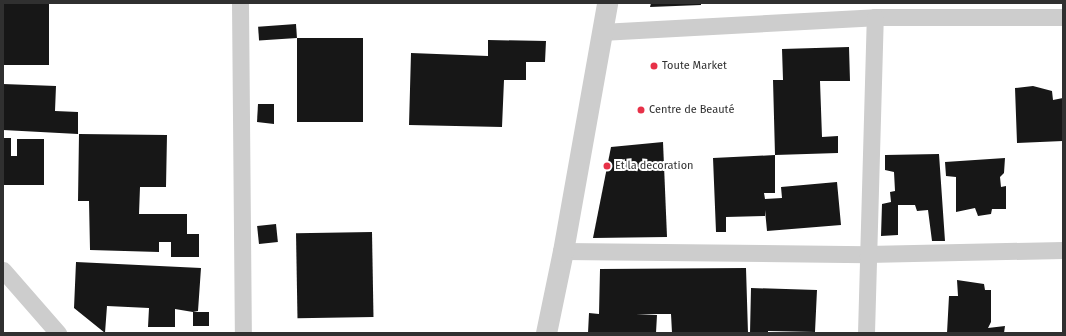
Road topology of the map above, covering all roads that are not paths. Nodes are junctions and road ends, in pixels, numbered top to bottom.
1 (240, 3) edge
2 (607, 3) edge
3 (875, 17) junction
4 (1063, 17) edge
5 (601, 32) junction
6 (563, 250) junction
7 (1063, 250) edge
8 (867, 254) junction
9 (3, 270) edge
10 (58, 333) edge
11 (242, 333) edge
12 (546, 333) edge
13 (866, 333) edge

1 - 11 street
2 - 5 street
3 - 4 street
3 - 5 street
3 - 8 street
5 - 6 street
6 - 8 street
6 - 12 street
7 - 8 street
8 - 13 street
9 - 10 street

